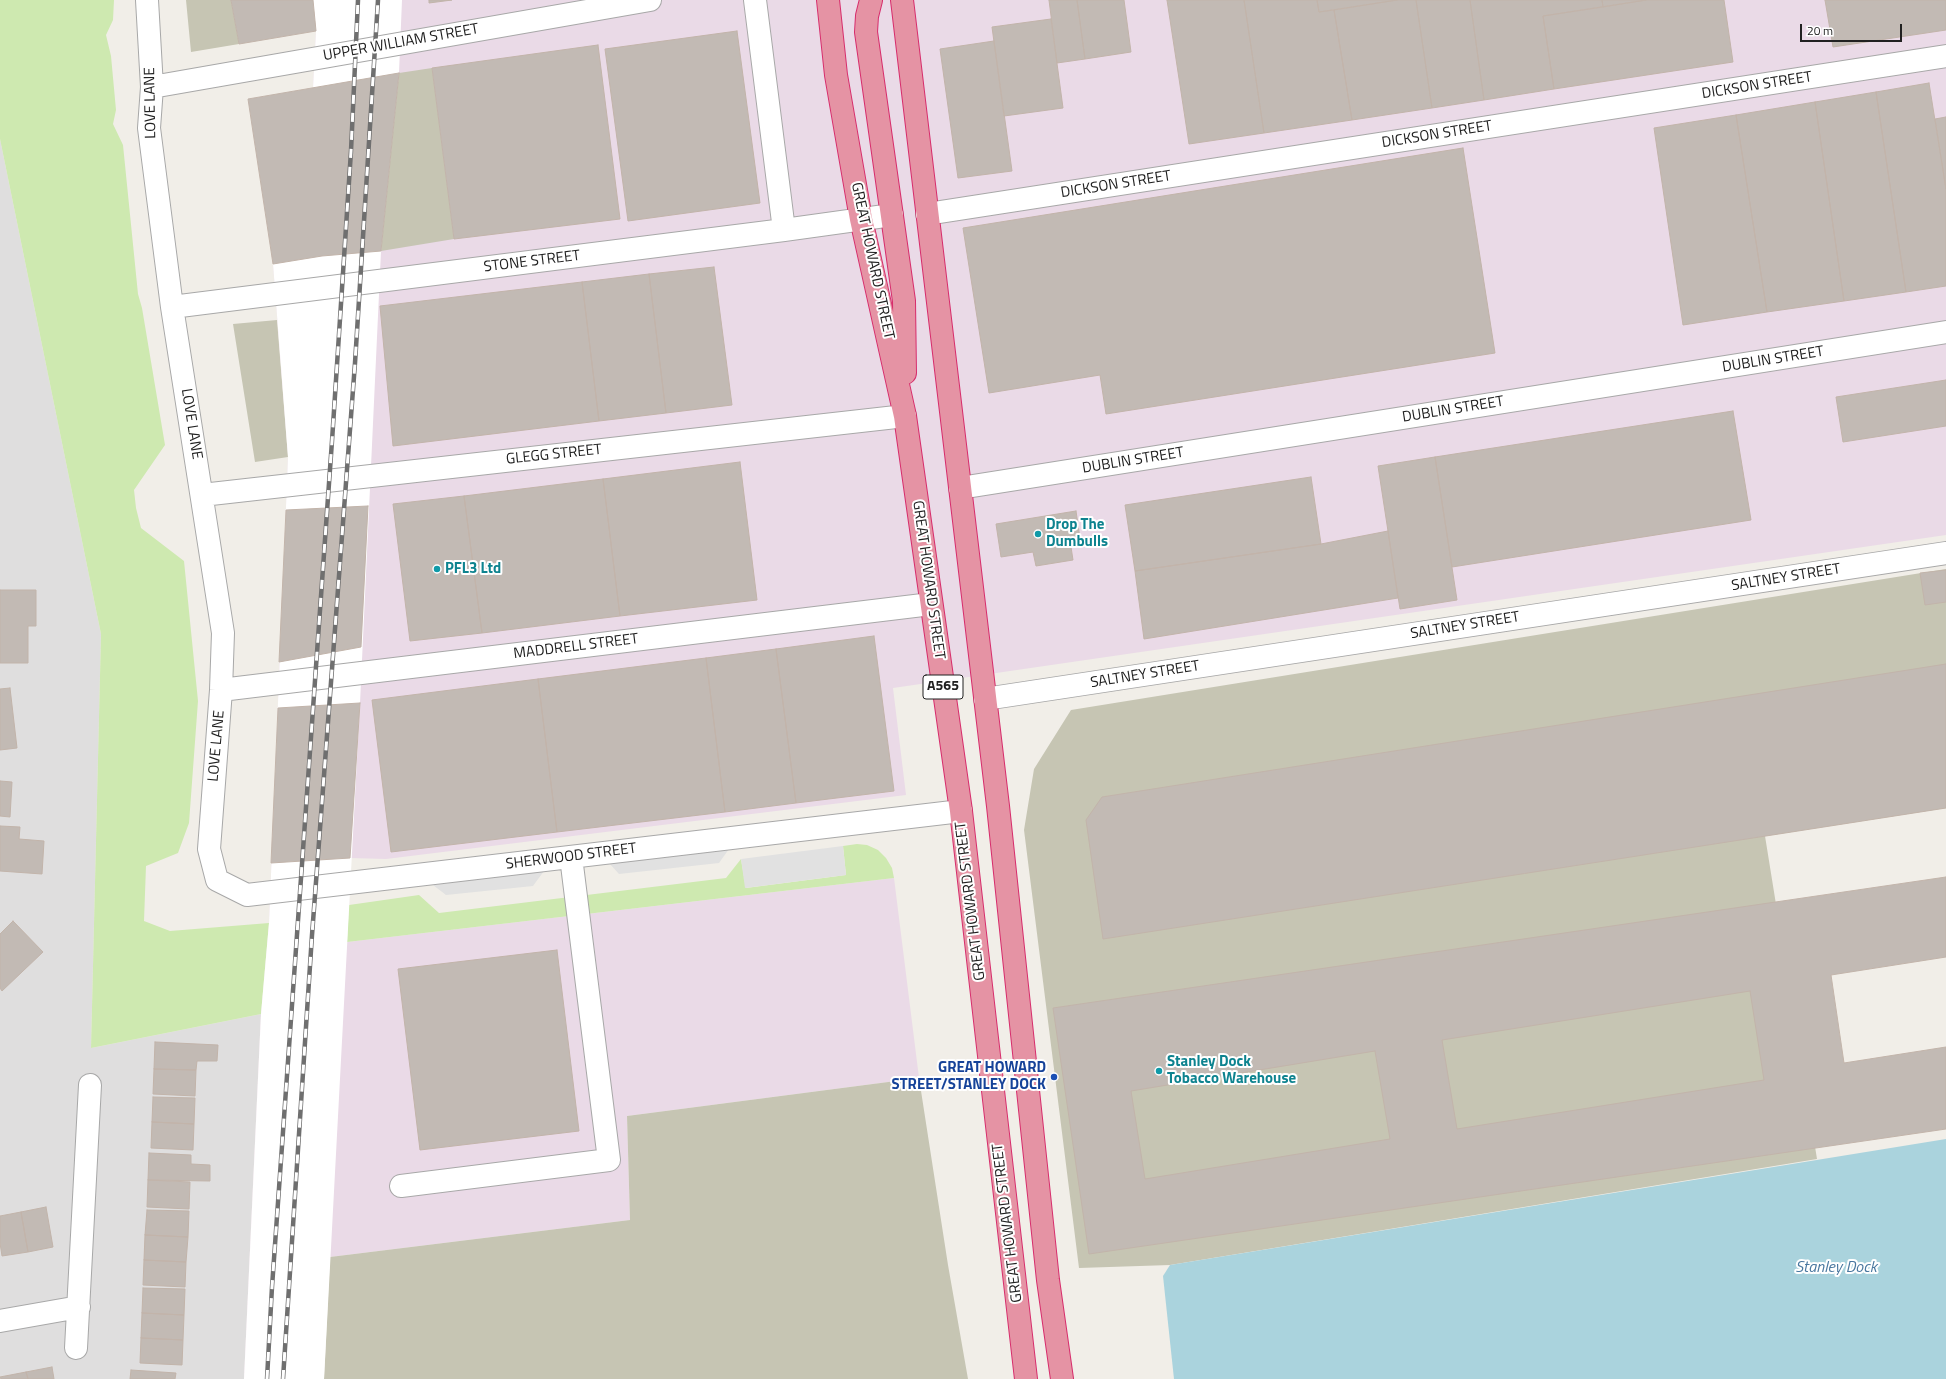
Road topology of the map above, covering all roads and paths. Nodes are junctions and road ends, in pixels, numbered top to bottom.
1 (147, 0) edge
2 (646, 0) edge
3 (650, 0) edge
4 (755, 0) edge
5 (828, 0) edge
6 (870, 0) edge
7 (902, 0) edge
8 (1946, 56) edge
9 (152, 87) junction
10 (927, 214) junction
11 (892, 215) junction
12 (861, 219) junction
13 (784, 230) junction
14 (172, 307) junction
15 (1946, 332) edge
16 (905, 416) junction
17 (960, 488) junction
18 (202, 495) junction
19 (1946, 553) edge
20 (931, 604) junction
21 (222, 690) junction
22 (984, 699) junction
23 (960, 811) junction
24 (209, 849) joint
25 (571, 857) junction
26 (90, 1084) dead end
27 (401, 1186) dead end
28 (79, 1307) junction
29 (0, 1321) edge
30 (76, 1348) dead end
31 (1026, 1379) edge
32 (1062, 1379) edge

1 - 9 street, LOVE LANE
2 - 3 street, UPPER WILLIAM STREET
2 - 9 street, UPPER WILLIAM STREET
4 - 13 street
5 - 12 highway, GREAT HOWARD STREET / A565
6 - 11 highway
7 - 10 highway, A565
8 - 10 street, DICKSON STREET
9 - 14 street, LOVE LANE
10 - 17 highway, A565
11 - 12 street, STONE STREET
11 - 16 highway
12 - 13 street, STONE STREET
12 - 16 highway, GREAT HOWARD STREET / A565
13 - 14 street, STONE STREET
14 - 18 street, LOVE LANE
15 - 17 street, DUBLIN STREET
16 - 18 street, GLEGG STREET
16 - 20 highway, GREAT HOWARD STREET / A565
17 - 22 highway, A565
18 - 21 street, LOVE LANE
19 - 22 street, SALTNEY STREET
20 - 21 street, MADDRELL STREET
20 - 23 highway, GREAT HOWARD STREET / A565
21 - 24 street, LOVE LANE
22 - 32 highway, A565
23 - 25 street, SHERWOOD STREET
23 - 31 highway, GREAT HOWARD STREET / A565
24 - 25 street, SHERWOOD STREET
25 - 27 street
26 - 28 street
28 - 29 street
28 - 30 street

